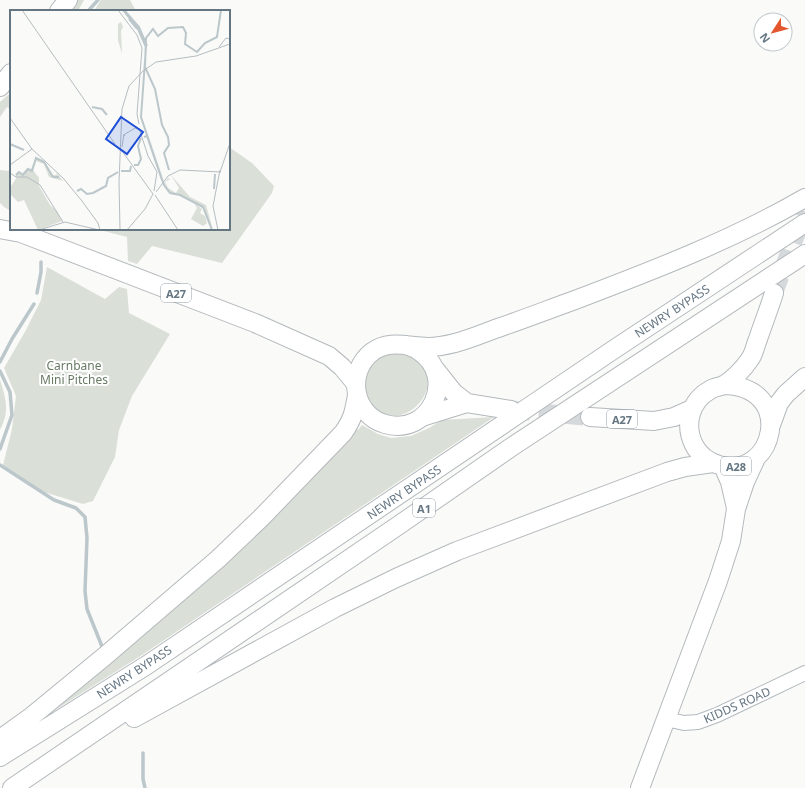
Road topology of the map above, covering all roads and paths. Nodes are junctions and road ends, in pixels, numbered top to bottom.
1 (68, 0) edge
2 (60, 10) edge
3 (10, 74) edge
4 (0, 87) edge
5 (805, 198) edge
6 (0, 220) edge
7 (805, 223) edge
8 (10, 226) edge
9 (0, 230) edge
10 (16, 230) edge
11 (805, 254) edge
12 (774, 293) tunnel mouth
13 (406, 345) junction
14 (371, 352) junction
15 (329, 356) junction
16 (750, 359) junction
17 (434, 369) junction
18 (805, 377) edge
19 (724, 385) junction
20 (356, 390) junction
21 (761, 399) junction
22 (467, 403) junction
23 (692, 409) junction
24 (511, 410) tunnel mouth
25 (422, 417) junction
26 (590, 417) tunnel mouth
27 (654, 421) junction
28 (771, 425) junction
29 (694, 446) junction
30 (756, 458) junction
31 (718, 465) junction
32 (736, 509) junction
33 (805, 673) edge
34 (667, 718) junction
35 (0, 739) edge
36 (0, 757) edge
37 (46, 766) junction
38 (12, 788) edge
39 (640, 788) edge

1 - 2 highway
3 - 4 highway
5 - 13 highway
6 - 8 highway, A27
7 - 36 highway, NEWRY BYPASS / A1
9 - 10 highway, A27
10 - 15 highway, A27
11 - 37 highway, NEWRY BYPASS / A1
12 - 16 highway
13 - 14 highway, A27
13 - 17 highway, A27
14 - 15 highway, A27
14 - 20 highway
15 - 20 highway, A27
16 - 19 highway
16 - 21 highway
17 - 22 highway, A27
17 - 25 highway, A27
18 - 28 highway
19 - 21 highway
19 - 23 highway
20 - 25 highway, A27
20 - 35 highway
21 - 28 highway
22 - 24 highway, A27
22 - 25 highway, A27
23 - 27 highway, A27
23 - 29 highway
26 - 27 highway, A27
27 - 29 highway, A27
28 - 30 highway, A28
29 - 31 highway, A28
30 - 31 highway, A28
30 - 32 highway, A28
31 - 32 highway, A28
31 - 37 highway
32 - 34 highway, A28
33 - 34 street, KIDDS ROAD
34 - 39 highway, A28
37 - 38 highway, NEWRY BYPASS / A1

